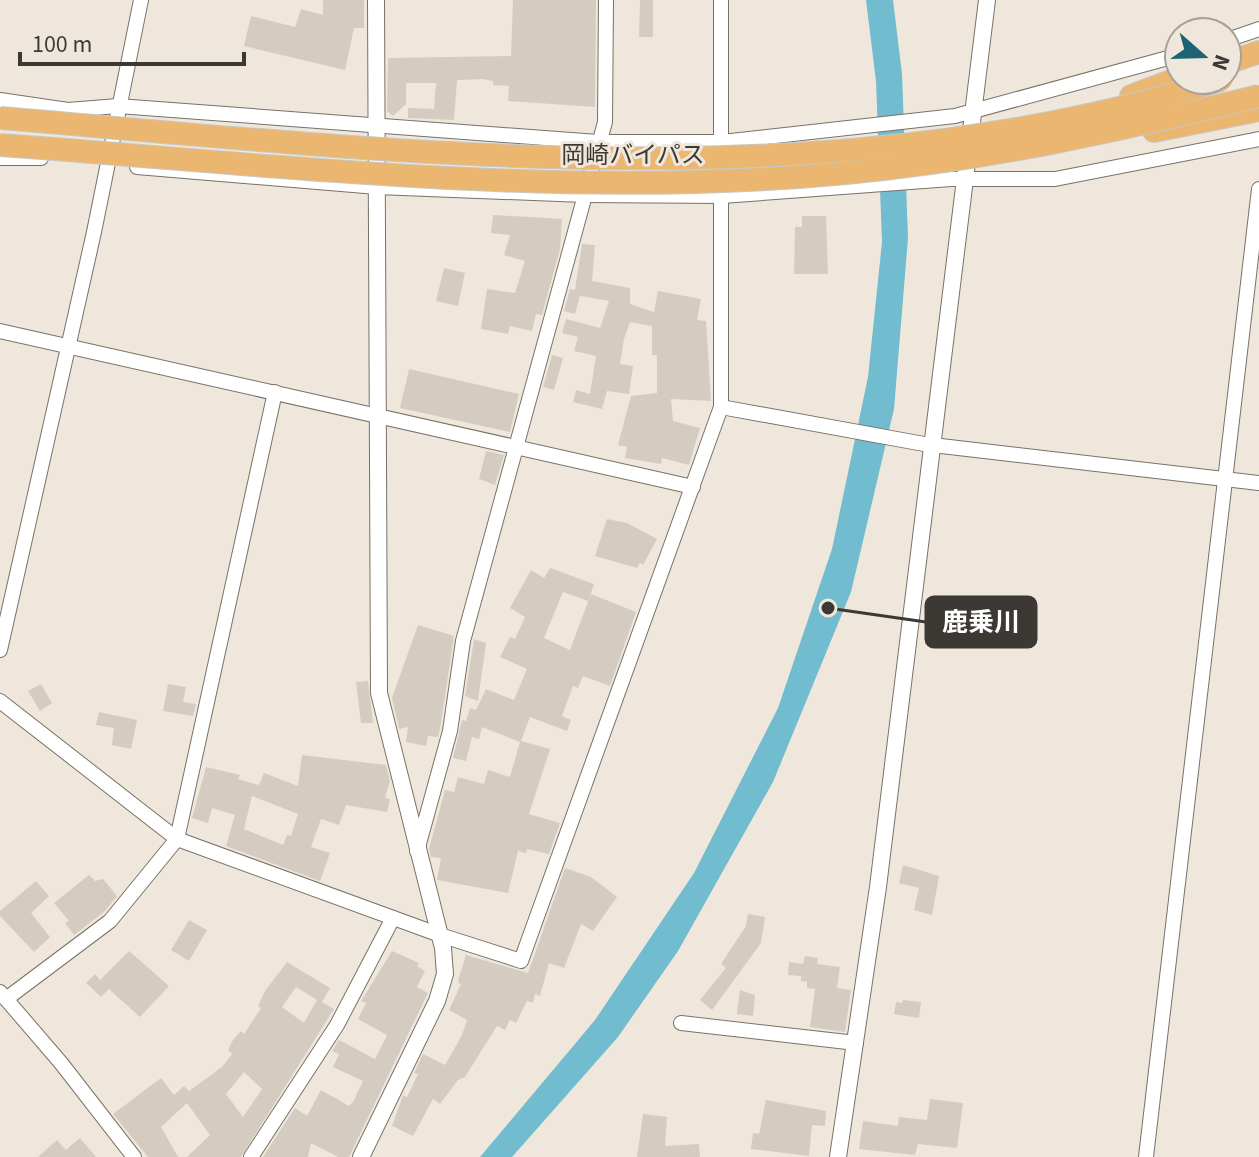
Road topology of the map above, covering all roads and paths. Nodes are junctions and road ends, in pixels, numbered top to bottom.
1 (141, 0) edge
2 (376, 0) edge
3 (606, 0) edge
4 (721, 0) edge
5 (987, 0) edge
6 (1163, 59) edge
7 (1163, 84) edge
8 (1163, 94) edge
9 (1259, 96) edge
10 (0, 100) edge
11 (118, 106) junction
12 (975, 109) junction
13 (1259, 110) edge
14 (1097, 111) junction
15 (0, 118) edge
16 (378, 127) junction
17 (1259, 139) edge
18 (1075, 140) junction
19 (598, 142) junction
20 (722, 142) junction
21 (0, 145) edge
22 (0, 158) edge
23 (107, 164) junction
24 (958, 179) junction
25 (377, 187) junction
26 (1259, 189) edge
27 (584, 195) junction
28 (722, 196) junction
29 (0, 331) edge
30 (67, 346) junction
31 (275, 392) junction
32 (721, 407) junction
33 (377, 414) junction
34 (927, 444) junction
35 (517, 445) junction
36 (1225, 478) junction
37 (1259, 483) edge
38 (693, 487) junction
39 (0, 650) edge
40 (0, 701) edge
41 (177, 839) junction
42 (417, 851) junction
43 (393, 918) junction
44 (440, 935) junction
45 (3, 996) edge
46 (681, 1023) dead end
47 (856, 1043) junction
48 (134, 1157) edge
49 (251, 1157) edge
50 (361, 1157) edge
51 (838, 1157) edge
52 (1146, 1157) edge

1 - 11 street
2 - 16 street
3 - 19 street
4 - 20 street
5 - 12 street
6 - 12 street
7 - 14 highway, bridge
8 - 14 highway, 岡崎バイパス, bridge
9 - 18 highway, 岡崎バイパス, bridge
10 - 11 street
11 - 16 street
11 - 23 street
12 - 20 street
12 - 24 street
13 - 18 highway, bridge
14 - 15 highway, 岡崎バイパス, bridge
16 - 19 street
16 - 25 street
17 - 24 street
18 - 21 highway, 岡崎バイパス, bridge
19 - 20 street
19 - 27 street
20 - 28 street
22 - 23 street
23 - 25 street
23 - 30 street
24 - 28 street
24 - 34 street
25 - 27 street
25 - 33 street
26 - 36 street
27 - 28 street
27 - 35 street
28 - 32 street
29 - 30 street
30 - 31 street
30 - 39 street
31 - 33 street
31 - 41 street
32 - 34 street
32 - 38 street
33 - 35 street
33 - 42 street
34 - 36 street
34 - 47 street
35 - 38 street
35 - 42 street
36 - 37 street
36 - 52 street
38 - 44 street
40 - 41 street
41 - 43 street
41 - 45 street
42 - 44 street
43 - 44 street
43 - 49 street
44 - 50 street
45 - 48 street
46 - 47 street
47 - 51 street

